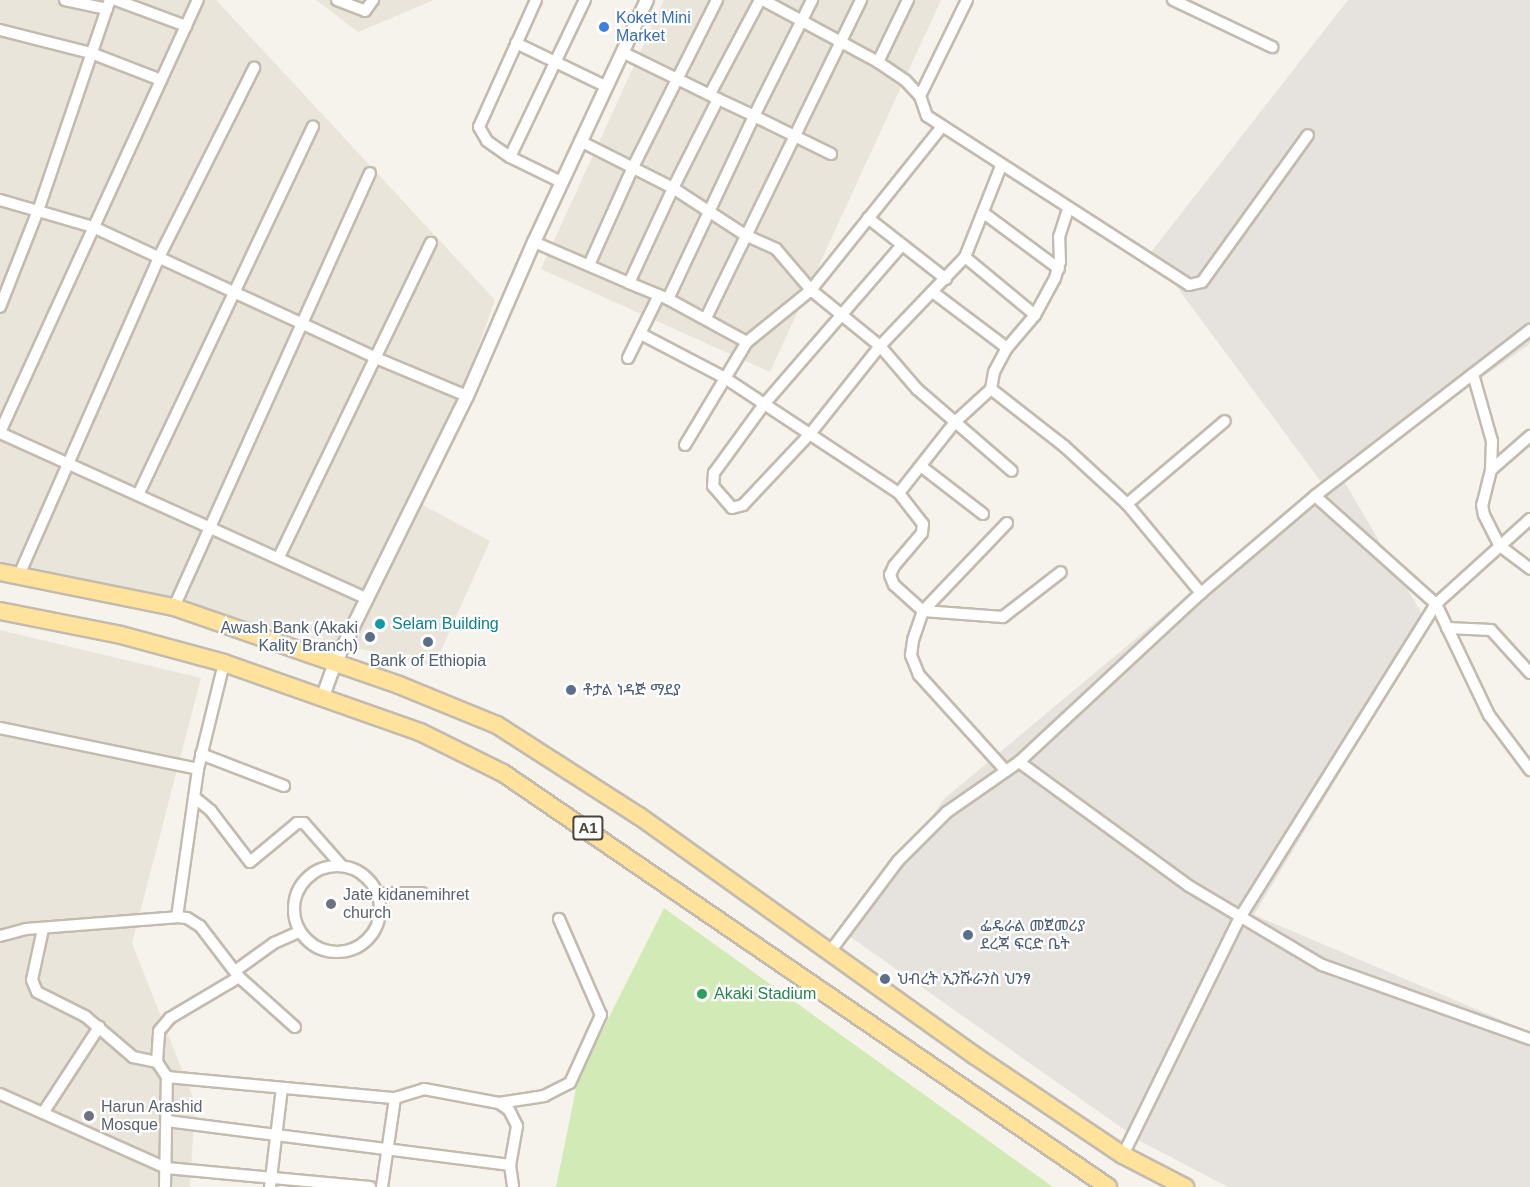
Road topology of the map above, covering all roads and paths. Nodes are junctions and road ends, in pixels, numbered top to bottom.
1 (65, 0) edge
2 (116, 0) edge
3 (198, 0) edge
4 (337, 0) edge
5 (373, 0) edge
6 (536, 0) edge
7 (585, 0) edge
8 (648, 0) edge
9 (717, 0) edge
10 (762, 0) edge
11 (812, 0) edge
12 (861, 0) edge
13 (908, 0) edge
14 (1173, 0) edge
15 (964, 1) edge
16 (109, 4) edge
17 (801, 21) junction
18 (186, 26) junction
19 (0, 30) edge
20 (842, 42) junction
21 (516, 43) junction
22 (1272, 47) dead end
23 (622, 52) junction
24 (91, 53) junction
25 (554, 62) junction
26 (878, 62) junction
27 (254, 68) dead end
28 (680, 78) junction
29 (161, 80) junction
30 (605, 86) junction
31 (714, 96) junction
32 (920, 96) junction
33 (754, 116) junction
34 (312, 126) dead end
35 (941, 128) junction
36 (1308, 135) dead end
37 (793, 136) junction
38 (580, 141) junction
39 (831, 154) dead end
40 (510, 157) junction
41 (1001, 166) junction
42 (633, 167) junction
43 (370, 173) dead end
44 (561, 182) junction
45 (673, 188) junction
46 (0, 200) edge
47 (39, 208) junction
48 (710, 208) junction
49 (1068, 209) junction
50 (985, 214) junction
51 (868, 218) junction
52 (93, 227) junction
53 (745, 235) junction
54 (534, 242) junction
55 (431, 243) dead end
56 (902, 245) junction
57 (965, 256) junction
58 (159, 257) junction
59 (589, 265) junction
60 (1059, 269) junction
61 (946, 279) junction
62 (629, 283) junction
63 (811, 290) junction
64 (233, 291) junction
65 (934, 293) junction
66 (663, 297) junction
67 (0, 307) edge
68 (842, 314) junction
69 (1035, 315) junction
70 (706, 318) junction
71 (304, 324) junction
72 (640, 334) junction
73 (1528, 334) edge
74 (747, 342) junction
75 (880, 346) junction
76 (1007, 348) junction
77 (376, 358) junction
78 (628, 358) dead end
79 (1473, 374) junction
80 (725, 378) junction
81 (991, 389) junction
82 (467, 396) junction
83 (765, 403) junction
84 (1225, 421) dead end
85 (955, 422) junction
86 (0, 433) edge
87 (810, 434) junction
88 (1530, 436) edge
89 (685, 445) dead end
90 (70, 463) junction
91 (922, 467) junction
92 (1491, 470) junction
93 (1012, 471) dead end
94 (899, 493) junction
95 (138, 495) junction
96 (1315, 496) junction
97 (1127, 504) junction
98 (983, 514) dead end
99 (1530, 519) edge
100 (1007, 523) dead end
101 (210, 527) junction
102 (1500, 546) junction
103 (279, 557) junction
104 (1530, 569) edge
105 (0, 572) edge
106 (1061, 572) dead end
107 (19, 575) junction
108 (1201, 593) junction
109 (367, 599) junction
110 (1436, 604) junction
111 (174, 607) junction
112 (0, 611) edge
113 (923, 611) junction
114 (1447, 628) junction
115 (224, 663) junction
116 (335, 663) junction
117 (1530, 673) edge
118 (323, 696) junction
119 (0, 728) edge
120 (201, 754) junction
121 (1019, 762) junction
122 (198, 769) junction
123 (1530, 770) edge
124 (1006, 771) junction
125 (284, 786) dead end
126 (194, 797) junction
127 (341, 865) junction
128 (378, 893) junction
129 (422, 893) dead end
130 (177, 917) junction
131 (559, 919) dead end
132 (1239, 919) junction
133 (43, 929) junction
134 (299, 932) junction
135 (0, 936) edge
136 (829, 953) junction
137 (237, 974) junction
138 (99, 1027) junction
139 (295, 1028) dead end
140 (1530, 1039) edge
141 (157, 1062) junction
142 (167, 1077) junction
143 (282, 1088) junction
144 (0, 1094) edge
145 (395, 1098) junction
146 (500, 1103) junction
147 (43, 1113) junction
148 (166, 1121) junction
149 (276, 1135) junction
150 (387, 1147) junction
151 (1123, 1155) junction
152 (510, 1165) junction
153 (166, 1168) junction
154 (271, 1181) edge
155 (165, 1187) edge
156 (370, 1187) edge
157 (382, 1187) edge
158 (513, 1187) edge
159 (1108, 1187) edge
160 (1185, 1187) edge

1 - 16 street
2 - 18 street
3 - 18 street
4 - 5 street
6 - 21 street
7 - 25 street
8 - 23 street
9 - 28 street
10 - 17 street
10 - 31 street
11 - 17 street
12 - 20 street
13 - 26 street
14 - 22 street
15 - 32 street
16 - 24 street
17 - 20 street
17 - 33 street
18 - 29 street
19 - 24 street
20 - 26 street
20 - 37 street
21 - 25 street
21 - 40 street
23 - 28 street
23 - 30 street
24 - 29 street
24 - 47 street
25 - 30 street
25 - 40 street
26 - 32 street
27 - 58 street
28 - 31 street
28 - 42 street
29 - 52 street
30 - 38 street
31 - 33 street
31 - 45 street
32 - 35 street
33 - 37 street
33 - 48 street
34 - 64 street
35 - 41 street
35 - 51 street
36 - 49 street
37 - 39 street
37 - 53 street
38 - 42 street
38 - 44 street
40 - 44 street
41 - 49 street
41 - 50 street
42 - 45 street
42 - 59 street
43 - 71 street
44 - 54 street
45 - 48 street
45 - 62 street
46 - 47 street
47 - 52 street
47 - 67 street
48 - 53 street
48 - 66 street
49 - 60 street
50 - 57 street
50 - 60 street
51 - 56 street
51 - 63 street
52 - 58 street
52 - 86 street
53 - 63 street
53 - 70 street
54 - 59 street
54 - 82 street
55 - 77 street
56 - 61 street
56 - 68 street
57 - 61 street
57 - 69 street
58 - 64 street
58 - 90 street
59 - 62 street
60 - 69 street
61 - 65 street
62 - 66 street
63 - 68 street
63 - 74 street
64 - 71 street
64 - 95 street
65 - 75 street
65 - 76 street
66 - 70 street
66 - 72 street
68 - 75 street
68 - 83 street
69 - 76 street
70 - 74 street
71 - 77 street
71 - 101 street
72 - 78 street
72 - 80 street
73 - 79 street
74 - 80 street
75 - 85 street
75 - 87 street
76 - 81 street
77 - 82 street
77 - 103 street
79 - 92 street
79 - 96 street
80 - 83 street
80 - 89 street
81 - 85 street
81 - 97 street
82 - 109 street
83 - 87 street
83 - 87 street
84 - 97 street
85 - 91 street
85 - 93 street
86 - 90 street
87 - 94 street
88 - 92 street
90 - 95 street
90 - 107 street
91 - 94 street
91 - 98 street
92 - 102 street
94 - 113 street
95 - 101 street
96 - 108 street
96 - 110 street
97 - 108 street
99 - 102 street
100 - 113 street
101 - 103 street
101 - 111 street
102 - 104 street
102 - 110 street
103 - 109 street
105 - 107 main road, A1
106 - 113 street
107 - 111 main road, A1
108 - 121 street
109 - 116 street
110 - 114 street
110 - 132 street
111 - 116 main road, A1
112 - 115 main road, A1
113 - 124 street
114 - 117 street
114 - 123 street
115 - 118 main road, A1
115 - 120 street
116 - 118 street
116 - 136 main road, A1
118 - 159 main road, A1
119 - 122 street
120 - 122 street
120 - 125 street
121 - 124 street
121 - 132 street
122 - 126 street
124 - 136 street
126 - 127 street
126 - 130 street
127 - 128 street
127 - 134 street
128 - 129 street
128 - 134 street
130 - 133 street
130 - 137 street
131 - 146 street
132 - 140 street
132 - 151 street
133 - 135 street
133 - 138 street
134 - 137 street
136 - 151 main road, A1
137 - 139 street
137 - 141 street
138 - 141 street
138 - 147 street
141 - 142 street
142 - 143 street
142 - 148 street
143 - 145 street
143 - 149 street
144 - 147 street
145 - 146 street
145 - 150 street
146 - 152 street
147 - 153 street
148 - 149 street
148 - 153 street
149 - 150 street
149 - 154 street
150 - 152 street
150 - 157 street
151 - 160 main road, A1
152 - 158 street
153 - 154 street
153 - 155 street
154 - 156 street

